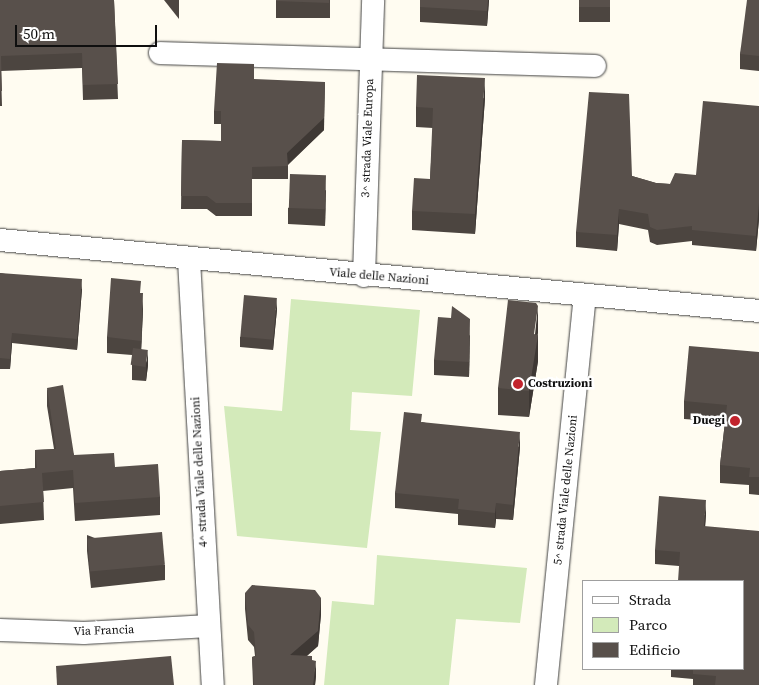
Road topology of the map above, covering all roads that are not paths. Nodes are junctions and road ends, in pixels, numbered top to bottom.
1 (373, 0) edge
2 (160, 53) dead end
3 (371, 58) junction
4 (595, 66) dead end
5 (0, 240) edge
6 (189, 260) junction
7 (364, 276) junction
8 (586, 296) junction
9 (759, 311) edge
10 (209, 626) junction
11 (0, 630) edge
12 (213, 685) edge
13 (546, 685) edge

1 - 3 street, 3^ strada Viale Europa
2 - 3 street
3 - 4 street
3 - 7 street, 3^ strada Viale Europa
5 - 6 street, Viale delle Nazioni
6 - 7 street, Viale delle Nazioni
6 - 10 street, 4^ strada Viale delle Nazioni
7 - 8 street, Viale delle Nazioni
8 - 9 street, Viale delle Nazioni
8 - 13 street, 5^ strada Viale delle Nazioni
10 - 11 street, Via Francia
10 - 12 street, 4^ strada Viale delle Nazioni

